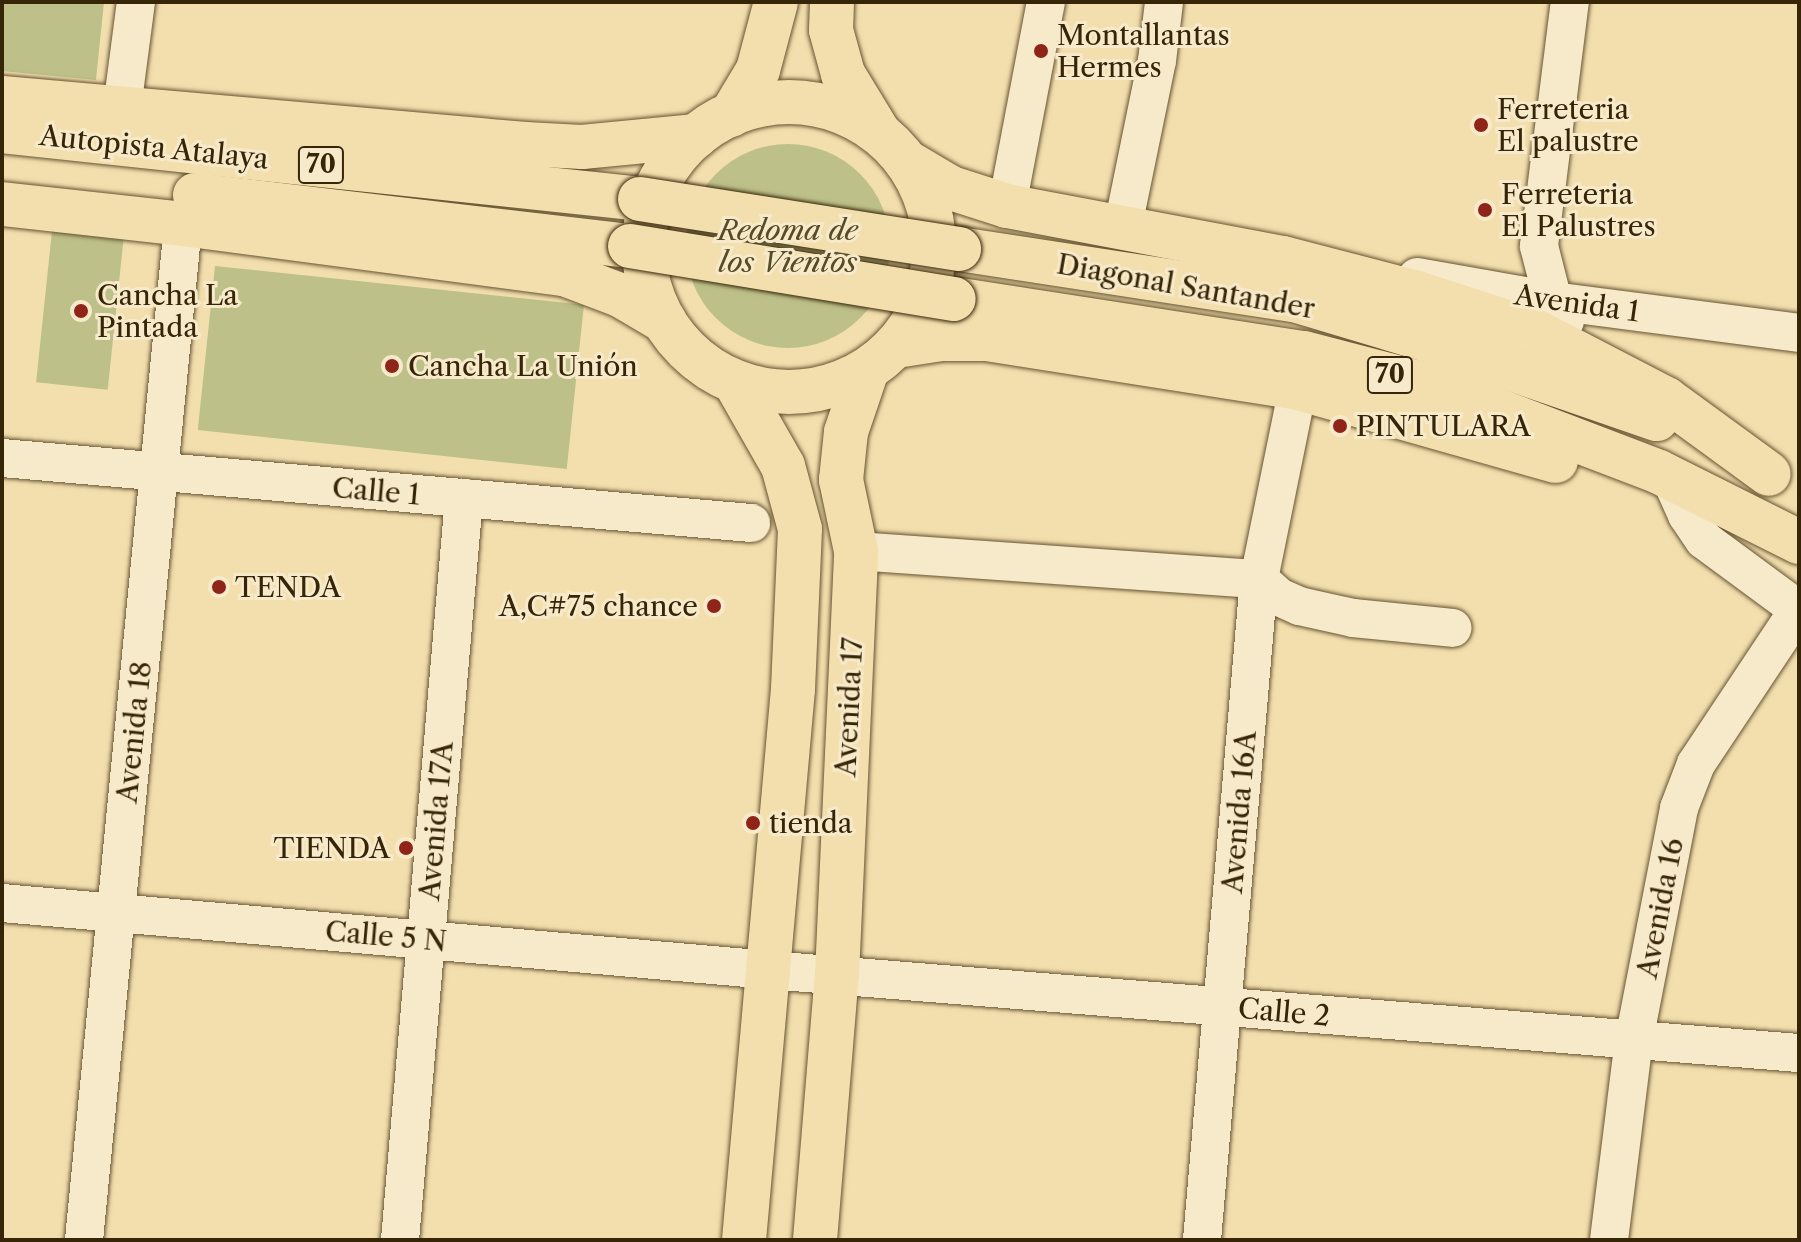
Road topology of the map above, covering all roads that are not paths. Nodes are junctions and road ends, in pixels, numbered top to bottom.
1 (136, 2) edge
2 (776, 2) edge
3 (832, 2) edge
4 (1046, 2) edge
5 (1164, 2) edge
6 (1570, 2) edge
7 (2, 98) edge
8 (122, 108) junction
9 (713, 125) junction
10 (2, 131) edge
11 (893, 148) junction
12 (2, 176) edge
13 (640, 199) joint
14 (2, 204) edge
15 (1007, 206) junction
16 (183, 224) junction
17 (1123, 226) junction
18 (630, 246) joint
19 (1355, 276) junction
20 (1553, 301) junction
21 (664, 321) junction
22 (1799, 333) edge
23 (882, 358) junction
24 (1586, 358) junction
25 (735, 382) junction
26 (1298, 388) junction
27 (2, 458) edge
28 (159, 472) junction
29 (1664, 475) junction
30 (1784, 482) edge
31 (464, 498) junction
32 (751, 523) dead end
33 (1799, 542) edge
34 (856, 551) junction
35 (1259, 579) junction
36 (1799, 610) edge
37 (1453, 628) dead end
38 (2, 903) edge
39 (116, 913) junction
40 (426, 940) junction
41 (769, 970) junction
42 (837, 975) junction
43 (1222, 1007) junction
44 (1634, 1040) junction
45 (1799, 1053) edge
46 (84, 1240) edge
47 (400, 1240) edge
48 (744, 1240) edge
49 (815, 1240) edge
50 (1202, 1240) edge
51 (1609, 1240) edge

1 - 8 street
2 - 9 main road
3 - 11 main road, Avenida 17
4 - 15 street
5 - 17 street
6 - 20 street
7 - 8 main road
8 - 9 main road
9 - 11 main road
9 - 21 main road
10 - 13 main road, Autopista Atalaya / 70
11 - 15 main road
11 - 23 main road, Avenida 17
12 - 18 main road, Autopista Atalaya / 70
13 - 30 main road, Diagonal Santander / 70, bridge
14 - 16 main road
15 - 17 main road
16 - 21 main road
16 - 28 street, Avenida 18
17 - 19 main road
18 - 29 main road, Diagonal Santander / 70, bridge
19 - 20 street, Avenida 1
19 - 24 main road
20 - 22 street, Avenida 1
20 - 24 street
21 - 25 main road
23 - 25 main road
23 - 26 main road
23 - 34 main road, Avenida 17
24 - 30 main road
25 - 41 main road, Avenida 17
26 - 29 main road
26 - 35 street, Avenida 16A
27 - 28 street, Calle 1
28 - 31 street, Calle 1
28 - 39 street, Avenida 18
29 - 33 main road, Diagonal Santander / 70
29 - 36 street
31 - 32 street, Calle 1
31 - 40 street, Avenida 17A
34 - 35 street
34 - 42 main road, Avenida 17
35 - 37 street
35 - 43 street, Avenida 16A
36 - 44 street, Avenida 16
38 - 39 street, Calle 5 N
39 - 40 street, Calle 5 N
39 - 46 street, Avenida 18
40 - 41 street, Calle 5 N
40 - 47 street, Avenida 17A
41 - 42 street, Calle 2
41 - 48 main road, Avenida 17
42 - 43 street, Calle 2
42 - 49 main road, Avenida 17
43 - 44 street, Calle 2
43 - 50 street, Avenida 16A
44 - 45 street, Calle 2
44 - 51 street, Avenida 16

